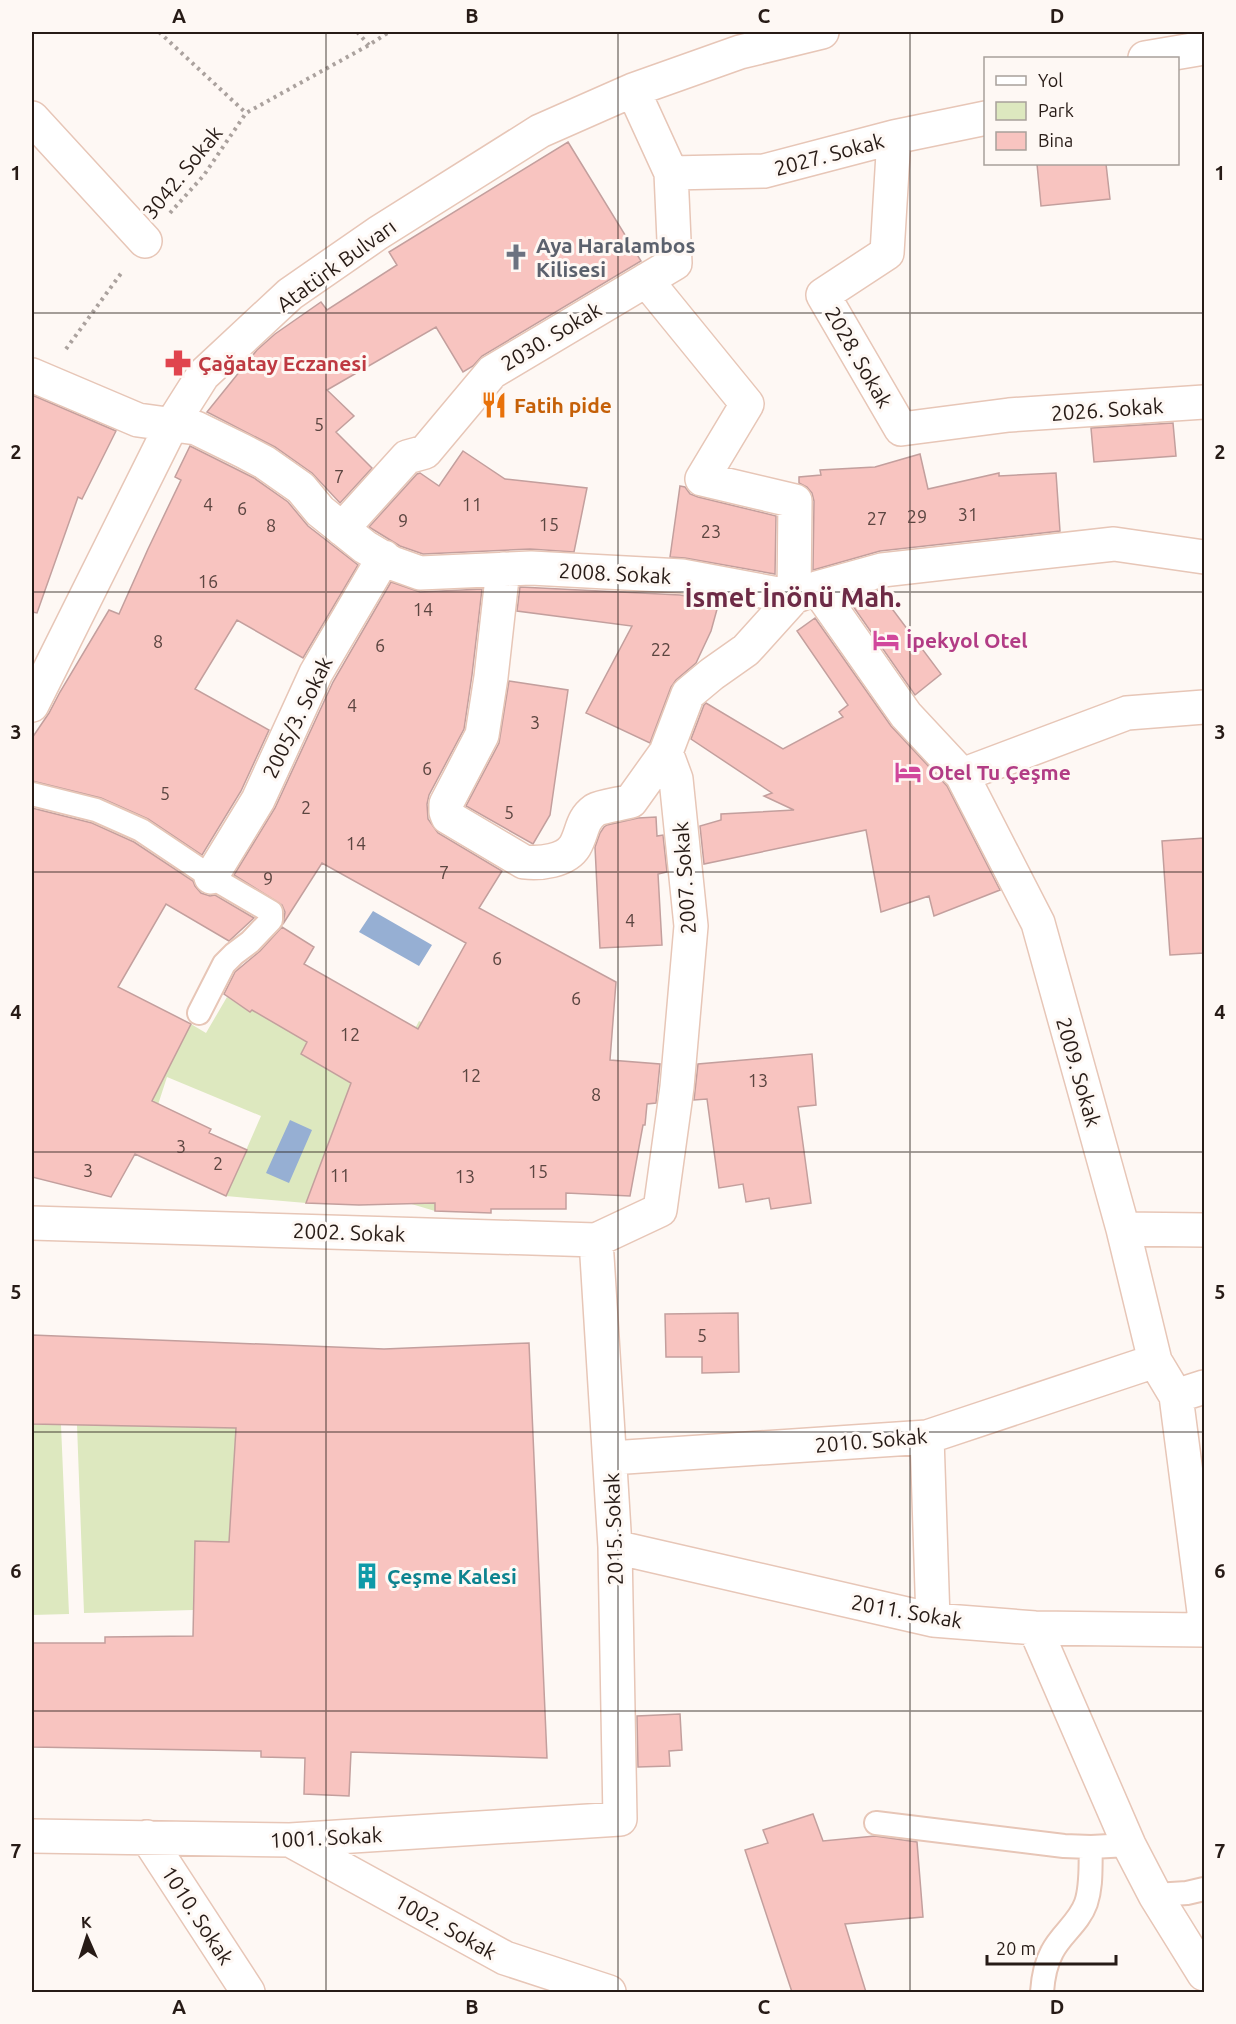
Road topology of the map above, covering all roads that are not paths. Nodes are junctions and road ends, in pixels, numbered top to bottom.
1 (822, 32) edge
2 (1204, 48) edge
3 (1151, 57) edge
4 (633, 90) junction
5 (32, 118) edge
6 (984, 118) edge
7 (894, 137) junction
8 (671, 173) junction
9 (146, 240) road end
10 (646, 280) junction
11 (37, 378) edge
12 (1204, 402) edge
13 (172, 424) junction
14 (901, 429) joint
15 (342, 529) junction
16 (384, 557) junction
17 (1204, 557) edge
18 (503, 569) junction
19 (806, 593) junction
20 (32, 705) edge
21 (1204, 707) edge
22 (666, 752) junction
23 (962, 775) junction
24 (32, 794) edge
25 (211, 877) junction
26 (199, 1013) dead end
27 (660, 1210) joint
28 (32, 1223) edge
29 (1123, 1229) junction
30 (1204, 1230) edge
31 (596, 1240) junction
32 (1155, 1361) junction
33 (1190, 1392) edge
34 (927, 1437) junction
35 (611, 1458) junction
36 (615, 1547) junction
37 (1204, 1612) edge
38 (933, 1620) junction
39 (1035, 1628) junction
40 (1204, 1630) edge
41 (620, 1819) joint
42 (876, 1823) dead end
43 (32, 1836) edge
44 (147, 1837) junction
45 (290, 1840) junction
46 (1129, 1845) junction
47 (1090, 1847) junction
48 (1204, 1889) edge
49 (1155, 1894) junction
50 (1204, 1974) edge
51 (248, 1992) edge
52 (609, 1992) edge
53 (1042, 1992) edge

1 - 4 street, Atatürk Bulvarı
2 - 3 street
4 - 8 street, 2030. Sokak
4 - 13 street, Atatürk Bulvarı
5 - 9 street
6 - 7 street, 2027. Sokak
7 - 8 street, 2027. Sokak
7 - 14 street, 2028. Sokak
8 - 10 street, 2030. Sokak
10 - 15 street, 2030. Sokak
10 - 19 street
11 - 13 street, 2008. Sokak
12 - 14 street, 2026. Sokak
13 - 15 street, 2008. Sokak
13 - 20 street, Atatürk Bulvarı
15 - 16 street, 2008. Sokak
16 - 18 street, 2008. Sokak
16 - 25 street, 2005/3. Sokak
17 - 19 street, 2008. Sokak
18 - 19 street, 2008. Sokak
18 - 22 street
19 - 22 street
19 - 23 street, 2009. Sokak
21 - 23 street
22 - 27 street, 2007. Sokak
23 - 29 street, 2009. Sokak
24 - 25 lane
25 - 26 lane
27 - 31 street, 2002. Sokak
28 - 31 street, 2002. Sokak
29 - 30 street
29 - 32 street, 2009. Sokak
31 - 35 street, 2015. Sokak
32 - 33 street, 2009. Sokak
32 - 34 street, 2010. Sokak
33 - 37 street, 2009. Sokak
34 - 35 street, 2010. Sokak
34 - 38 street
35 - 36 street, 2015. Sokak
36 - 38 street, 2011. Sokak
36 - 41 street, 2015. Sokak
38 - 39 street, 2011. Sokak
39 - 40 street, 2011. Sokak
39 - 46 street
41 - 45 street, 1001. Sokak
42 - 47 lane
43 - 44 street, 1001. Sokak
44 - 45 street, 1001. Sokak
44 - 51 street, 1010. Sokak
45 - 52 street, 1002. Sokak
46 - 47 lane
46 - 49 street
47 - 53 lane
48 - 49 lane
49 - 50 street

